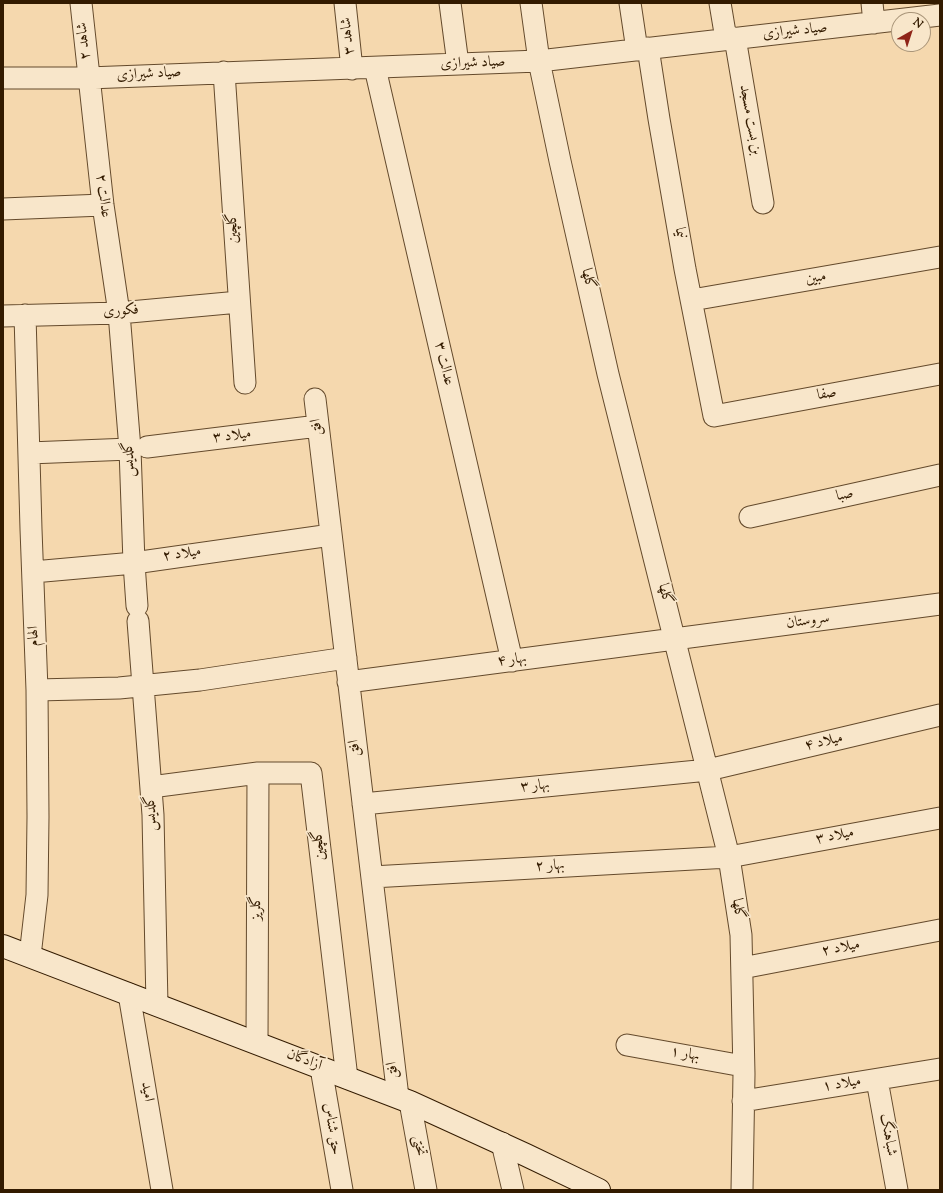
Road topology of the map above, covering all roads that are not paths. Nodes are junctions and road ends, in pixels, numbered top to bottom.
1 (81, 3) edge
2 (346, 3) edge
3 (450, 3) edge
4 (531, 3) edge
5 (630, 3) edge
6 (720, 3) edge
7 (873, 13) edge
8 (940, 15) edge
9 (730, 39) junction
10 (643, 49) junction
11 (539, 61) junction
12 (458, 64) junction
13 (375, 68) junction
14 (352, 69) junction
15 (224, 72) junction
16 (3, 78) edge
17 (88, 78) junction
18 (763, 203) dead end
19 (103, 205) junction
20 (3, 209) edge
21 (940, 257) edge
22 (692, 300) junction
23 (239, 302) junction
24 (119, 313) junction
25 (25, 315) junction
26 (3, 316) edge
27 (940, 374) edge
28 (245, 383) dead end
29 (315, 399) dead end
30 (714, 416) joint
31 (318, 426) junction
32 (139, 448) junction
33 (29, 453) junction
34 (940, 475) edge
35 (750, 517) dead end
36 (331, 535) junction
37 (134, 563) junction
38 (32, 572) junction
39 (940, 604) edge
40 (675, 640) junction
41 (346, 658) junction
42 (512, 661) junction
43 (348, 682) junction
44 (144, 686) junction
45 (37, 690) junction
46 (940, 715) edge
47 (708, 770) junction
48 (258, 773) junction
49 (151, 787) junction
50 (363, 804) junction
51 (940, 818) edge
52 (729, 857) junction
53 (372, 877) junction
54 (940, 930) edge
55 (3, 946) edge
56 (30, 956) junction
57 (742, 968) junction
58 (129, 994) junction
59 (157, 1005) junction
60 (257, 1044) junction
61 (627, 1045) dead end
62 (743, 1066) junction
63 (322, 1068) junction
64 (940, 1069) edge
65 (347, 1078) junction
66 (877, 1080) junction
67 (404, 1099) junction
68 (743, 1101) junction
69 (502, 1143) junction
70 (162, 1190) edge
71 (342, 1190) edge
72 (426, 1190) edge
73 (513, 1190) edge
74 (599, 1190) edge
75 (742, 1190) edge
76 (897, 1190) edge

1 - 17 street, شاهد ۲
2 - 14 street, شاهد ۳
3 - 12 street
4 - 11 street, گلها
5 - 10 street, نیما
6 - 9 street, بن بست مسجد
7 - 8 street, صیاد شیرازی
7 - 9 street, صیاد شیرازی
9 - 10 street, صیاد شیرازی
9 - 18 street, بن بست مسجد
10 - 11 street, صیاد شیرازی
10 - 22 street, نیما
11 - 12 street, صیاد شیرازی
11 - 40 street, گلها
12 - 13 street, صیاد شیرازی
13 - 14 street, صیاد شیرازی
13 - 42 street, عدالت ۳
14 - 15 street, صیاد شیرازی
15 - 17 street, صیاد شیرازی
15 - 23 street, گلچین
16 - 17 street, صیاد شیرازی
17 - 19 street, عدالت ۲
19 - 20 street
19 - 24 street, عدالت ۲
21 - 22 street, مبین
22 - 30 street, نیما
23 - 24 street, فکوری
23 - 28 street, گلچین
24 - 25 street, فکوری
24 - 32 street, گلدیس
25 - 26 street, فکوری
25 - 33 street, الهام
27 - 30 street, صفا
29 - 31 street, افق
31 - 32 street, میلاد ۳
31 - 36 street, افق
32 - 33 street, میلاد ۳
32 - 37 street, گلدیس
33 - 38 street, الهام
34 - 35 street, صبا
36 - 37 street, میلاد ۲
36 - 41 street, افق
37 - 38 street, میلاد ۲
37 - 44 street, گلدیس
38 - 45 street, الهام
39 - 40 street, سروستان
40 - 42 street, بهار ۴
40 - 47 street, گلها
41 - 43 street, افق
41 - 44 street
42 - 43 street, بهار ۴
43 - 50 street, افق
44 - 45 street
44 - 49 street, گلدیس
45 - 56 street, الهام
46 - 47 street, میلاد ۴
47 - 50 street, بهار ۳
47 - 52 street, گلها
48 - 49 street, گلچین
48 - 60 street, گلریز
48 - 65 street, گلچین
49 - 59 street, گلدیس
50 - 53 street, افق
51 - 52 street, میلاد ۳
52 - 53 street, بهار ۲
52 - 57 street, گلها
53 - 67 street, افق
54 - 57 street, میلاد ۲
55 - 56 street, آزادگان
56 - 58 street, آزادگان
57 - 62 street, گلها
58 - 59 street, آزادگان
58 - 70 street, امید
59 - 60 street, آزادگان
60 - 63 street, آزادگان
61 - 62 street, بهار ۱
62 - 68 street, گلها
63 - 65 street, آزادگان
63 - 71 street, حق شناس
64 - 66 street, میلاد ۱
65 - 67 street, آزادگان
66 - 68 street, میلاد ۱
66 - 76 street, شباهنگ
67 - 69 street, آزادگان
67 - 72 street, تختی
68 - 75 street, گلها
69 - 73 street
69 - 74 street, آزادگان

